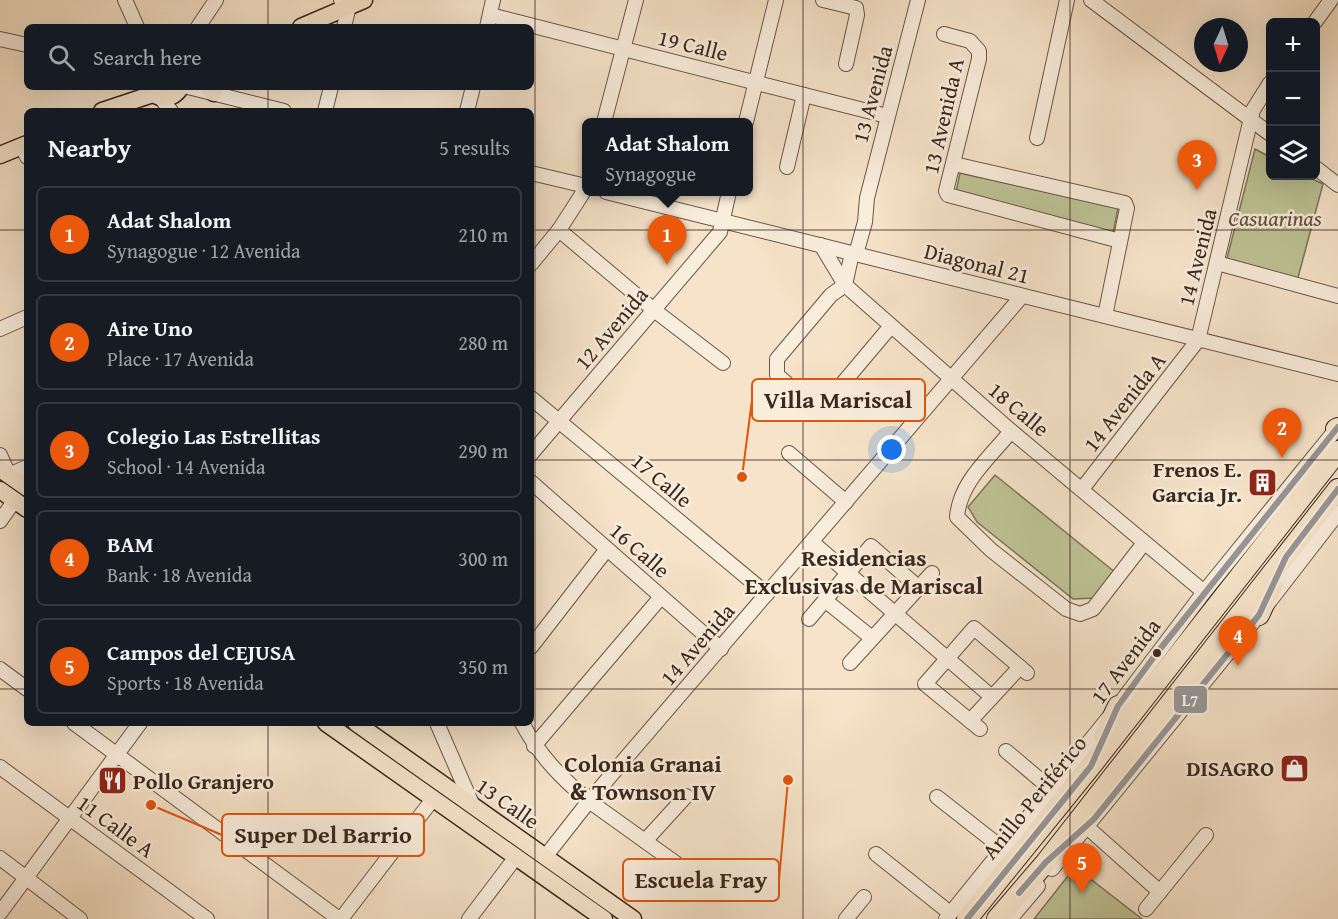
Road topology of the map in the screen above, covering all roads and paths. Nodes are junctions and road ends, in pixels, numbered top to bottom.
1 (125, 0) edge
2 (216, 0) edge
3 (493, 0) edge
4 (636, 0) edge
5 (776, 0) edge
6 (823, 0) edge
7 (918, 0) edge
8 (1067, 0) edge
9 (1091, 0) edge
10 (1331, 0) edge
11 (351, 2) edge
12 (1317, 18) edge
13 (488, 21) edge
14 (136, 24) edge
15 (200, 24) edge
16 (307, 24) edge
17 (346, 24) edge
18 (534, 31) edge
19 (944, 34) dead end
20 (0, 39) edge
21 (24, 44) edge
22 (623, 49) junction
23 (846, 64) dead end
24 (756, 83) junction
25 (1266, 89) edge
26 (211, 90) edge
27 (330, 90) edge
28 (472, 90) edge
29 (804, 95) junction
30 (163, 96) edge
31 (109, 108) edge
32 (274, 108) edge
33 (326, 108) edge
34 (468, 108) edge
35 (887, 116) junction
36 (605, 118) edge
37 (747, 118) edge
38 (1251, 119) junction
39 (1266, 131) edge
40 (1036, 138) dead end
41 (24, 149) edge
42 (0, 155) edge
43 (954, 164) junction
44 (787, 166) dead end
45 (1320, 171) edge
46 (534, 174) edge
47 (1338, 185) edge
48 (582, 186) edge
49 (582, 193) edge
50 (622, 196) edge
51 (728, 196) edge
52 (723, 221) junction
53 (559, 230) junction
54 (1120, 241) junction
55 (821, 245) junction
56 (852, 253) junction
57 (534, 260) edge
58 (1217, 263) junction
59 (845, 285) junction
60 (1022, 296) junction
61 (1338, 296) edge
62 (654, 310) junction
63 (1105, 316) junction
64 (24, 318) edge
65 (891, 326) junction
66 (0, 329) edge
67 (1198, 339) junction
68 (723, 363) dead end
69 (1338, 374) edge
70 (951, 379) junction
71 (534, 400) edge
72 (559, 421) junction
73 (1337, 428) edge
74 (1011, 431) junction
75 (534, 450) edge
76 (1338, 451) edge
77 (789, 453) dead end
78 (0, 455) edge
79 (24, 468) edge
80 (3, 478) edge
81 (534, 485) edge
82 (1082, 489) junction
83 (1338, 489) edge
84 (23, 499) edge
85 (846, 502) junction
86 (1338, 513) edge
87 (0, 521) edge
88 (812, 542) junction
89 (1144, 543) junction
90 (607, 549) junction
91 (1286, 558) junction
92 (932, 573) dead end
93 (848, 574) junction
94 (918, 587) junction
95 (1204, 592) junction
96 (767, 594) junction
97 (661, 597) junction
98 (826, 601) junction
99 (894, 614) junction
100 (1259, 615) junction
101 (809, 619) dead end
102 (872, 638) junction
103 (534, 643) edge
104 (721, 649) junction
105 (947, 659) junction
106 (850, 663) dead end
107 (0, 669) edge
108 (24, 687) edge
109 (992, 697) junction
110 (1118, 706) junction
111 (78, 726) edge
112 (138, 726) edge
113 (330, 726) edge
114 (360, 726) edge
115 (438, 726) edge
116 (445, 726) edge
117 (524, 726) edge
118 (534, 746) junction
119 (1006, 751) dead end
120 (116, 755) junction
121 (1091, 766) junction
122 (0, 767) edge
123 (1051, 789) junction
124 (686, 796) dead end
125 (937, 797) dead end
126 (433, 799) junction
127 (589, 801) junction
128 (478, 809) junction
129 (70, 818) junction
130 (1090, 823) junction
131 (484, 834) junction
132 (1206, 835) dead end
133 (645, 841) junction
134 (1002, 849) junction
135 (876, 854) dead end
136 (545, 856) junction
137 (516, 857) junction
138 (0, 858) edge
139 (1046, 862) junction
140 (26, 878) junction
141 (716, 892) dead end
142 (1160, 892) junction
143 (864, 897) dead end
144 (1146, 909) dead end
145 (0, 914) edge
146 (954, 917) edge
147 (80, 919) edge
148 (207, 919) edge
149 (340, 919) edge
150 (469, 919) edge
151 (604, 919) edge
152 (633, 919) edge
153 (846, 919) edge
154 (997, 919) edge
155 (1010, 919) edge

1 - 14 street
2 - 15 street
3 - 13 street
4 - 22 street
5 - 24 street
6 - 23 street
7 - 35 street, 13 Avenida
8 - 40 street
9 - 38 street
10 - 12 street
11 - 16 main road
11 - 17 street
18 - 22 street, 19 Calle
19 - 43 street, 13 Avenida A
20 - 21 street
22 - 24 street, 19 Calle
22 - 36 street
24 - 29 street, 19 Calle
24 - 37 street
25 - 38 street, 14 Avenida
26 - 32 street
27 - 33 street
28 - 34 street
29 - 35 street, 19 Calle
29 - 44 street
30 - 31 main road
35 - 56 street, 13 Avenida
38 - 39 street
38 - 58 street, 14 Avenida
41 - 42 main road
43 - 54 street, 13 Avenida A
43 - 54 street
45 - 47 street
46 - 48 street
49 - 53 street
50 - 52 street, Diagonal 21
51 - 52 street, 12 Avenida
52 - 55 street, Diagonal 21
52 - 62 street, 12 Avenida
53 - 57 street
53 - 62 street
54 - 63 street
55 - 56 street, Diagonal 21
55 - 59 street, 18 Calle
56 - 59 street, 13 Avenida
56 - 60 street, Diagonal 21
58 - 61 street
58 - 67 street, 14 Avenida
59 - 65 street, 18 Calle
59 - 65 street
60 - 63 street, Diagonal 21
60 - 70 street, 14 Avenida
62 - 68 street
62 - 72 street, 12 Avenida
63 - 67 street, Diagonal 21
64 - 66 street
65 - 70 street, 18 Calle
67 - 69 street, Diagonal 21
67 - 82 street, 14 Avenida A
70 - 74 street, 18 Calle
70 - 85 street, 14 Avenida
71 - 72 street, 17 Calle
72 - 75 street, 12 Avenida
72 - 96 street, 17 Calle
73 - 95 street, 17 Avenida
74 - 82 street, 18 Calle
74 - 89 street
76 - 121 highway, Anillo Periférico
77 - 85 street
78 - 80 street
79 - 80 street
80 - 84 main road
81 - 90 street, 16 Calle
82 - 89 street, 18 Calle
83 - 91 highway
84 - 87 street
85 - 88 street, 14 Avenida
86 - 100 street
88 - 93 street
88 - 96 street, 14 Avenida
89 - 95 street, 18 Calle
90 - 97 street, 16 Calle
90 - 103 street
91 - 100 highway
91 - 139 highway
92 - 94 street
93 - 94 street
93 - 98 street
93 - 99 street
94 - 99 street
95 - 110 street, 17 Avenida
96 - 104 street, 14 Avenida
97 - 104 street, 16 Calle
97 - 118 street
98 - 101 street
98 - 102 street
99 - 102 street
99 - 105 street
100 - 130 street
102 - 106 street
104 - 127 street, 14 Avenida
105 - 109 street
105 - 109 street
105 - 109 street
107 - 108 street
110 - 121 highway
110 - 123 street, 17 Avenida
111 - 120 street
112 - 120 street
113 - 126 main road, 13 Calle
114 - 128 main road, 13 Calle
115 - 128 street
116 - 128 street
117 - 118 street
118 - 127 street
119 - 123 street
120 - 129 street
120 - 149 street
121 - 146 highway, Anillo Periférico
122 - 129 street, 11 Calle A
123 - 134 street, 17 Avenida
124 - 133 street
125 - 134 street
126 - 131 main road, 13 Calle
126 - 149 street
127 - 133 street
127 - 136 street, 14 Avenida
128 - 131 street
128 - 136 main road, 13 Calle
129 - 140 street
129 - 148 street, 11 Calle A
130 - 139 highway
130 - 142 street
130 - 155 street
131 - 137 main road, 13 Calle
132 - 142 street
133 - 141 street
134 - 146 street, 17 Avenida
135 - 146 street
136 - 152 main road, 13 Calle
137 - 150 street
137 - 151 main road, 13 Calle
138 - 140 street
139 - 154 highway
140 - 145 street
140 - 147 street
142 - 144 street
143 - 153 street

